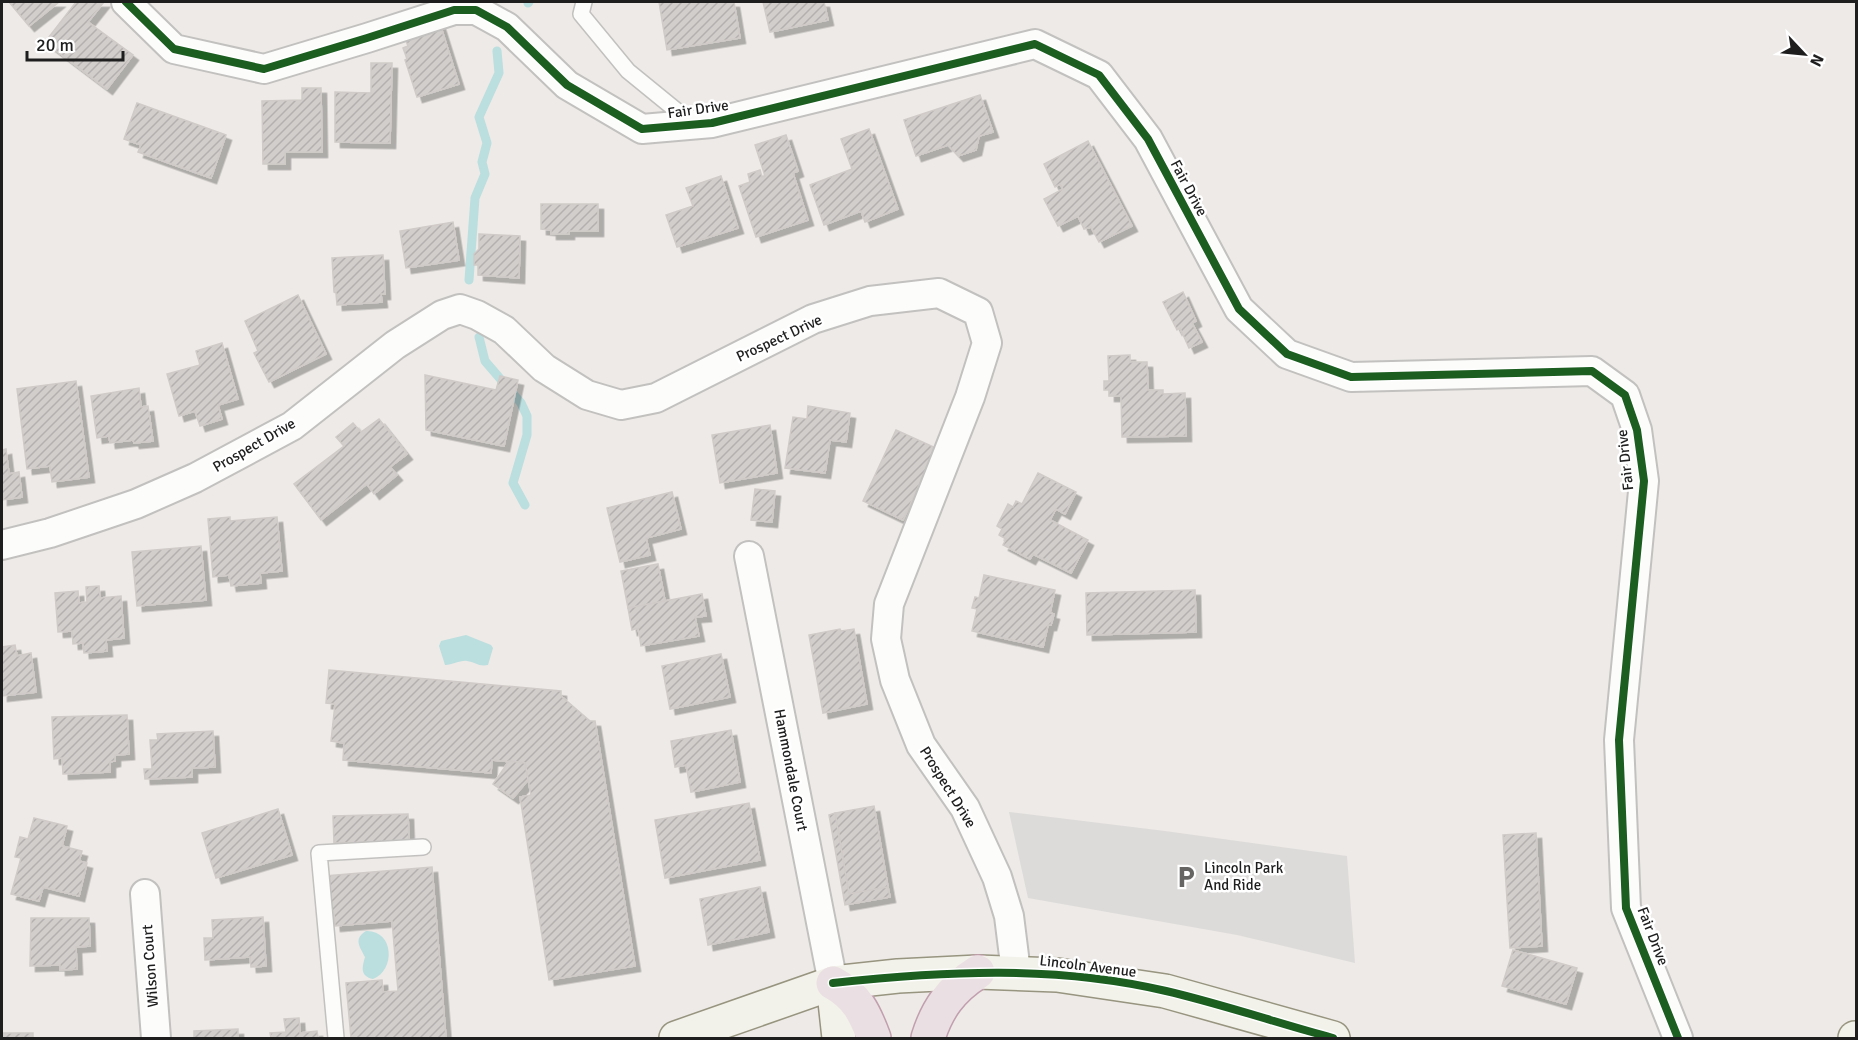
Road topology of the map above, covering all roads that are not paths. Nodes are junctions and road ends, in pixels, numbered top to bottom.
1 (126, 2) edge
2 (584, 2) edge
3 (694, 125) junction
4 (2, 545) edge
5 (749, 556) dead end
6 (423, 847) dead end
7 (145, 894) dead end
8 (978, 972) junction
9 (1016, 972) junction
10 (833, 983) junction
11 (156, 1038) edge
12 (336, 1038) edge
13 (676, 1038) edge
14 (839, 1038) edge
15 (874, 1038) edge
16 (928, 1038) edge
17 (1333, 1038) edge
18 (1678, 1038) edge

1 - 3 street, Fair Drive
2 - 3 lane
3 - 18 street, Fair Drive
4 - 9 street, Prospect Drive
5 - 10 street, Hammondale Court
6 - 12 lane
7 - 11 street, Wilson Court
8 - 9 main road, Lincoln Avenue
8 - 10 main road, Lincoln Avenue
8 - 16 highway
9 - 17 main road, Lincoln Avenue
10 - 13 main road, Lincoln Avenue
10 - 14 main road
10 - 15 highway

